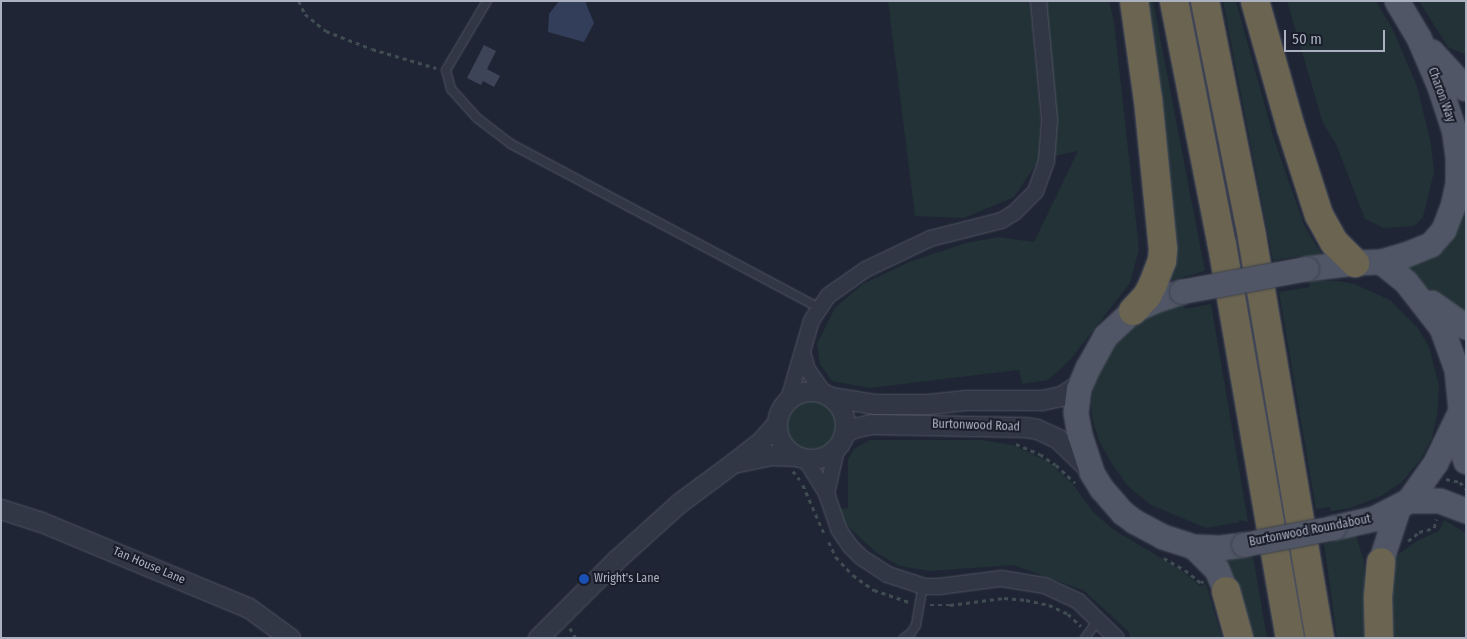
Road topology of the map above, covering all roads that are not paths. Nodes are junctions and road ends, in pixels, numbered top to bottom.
1 (487, 1) edge
2 (1038, 1) edge
3 (1124, 1) edge
4 (1134, 1) edge
5 (1174, 1) edge
6 (1205, 1) edge
7 (1255, 1) edge
8 (1397, 1) edge
9 (1419, 38) junction
10 (1466, 89) edge
11 (1148, 100) junction
12 (1381, 262) junction
13 (1355, 263) junction
14 (1406, 282) junction
15 (818, 307) junction
16 (1133, 311) junction
17 (1466, 327) edge
18 (802, 352) junction
19 (1081, 383) junction
20 (828, 395) junction
21 (788, 399) junction
22 (1461, 414) edge
23 (776, 424) junction
24 (840, 441) junction
25 (800, 458) junction
26 (1466, 462) edge
27 (733, 463) junction
28 (1086, 480) junction
29 (826, 493) junction
30 (1404, 504) junction
31 (1, 509) edge
32 (1466, 512) edge
33 (1194, 547) junction
34 (1381, 562) joint
35 (924, 586) junction
36 (1226, 591) joint
37 (1098, 619) junction
38 (290, 638) edge
39 (538, 638) edge
40 (904, 638) edge
41 (1085, 638) edge
42 (1116, 638) edge
43 (1239, 638) edge
44 (1290, 638) edge
45 (1320, 638) edge
46 (1379, 638) edge

1 - 15 lane
2 - 15 street
3 - 11 highway
4 - 11 highway
5 - 44 highway
6 - 45 highway
7 - 13 highway
8 - 9 main road, Charon Way
9 - 10 main road, Charon Way
9 - 12 main road, Charon Way
11 - 16 highway
12 - 13 main road, Burtonwood Roundabout
12 - 14 main road
13 - 16 main road, Burtonwood Roundabout, bridge
14 - 17 main road
14 - 22 main road
15 - 18 street
16 - 19 main road, Burtonwood Roundabout
18 - 20 street
18 - 21 street
19 - 20 street, Burtonwood Road
19 - 28 main road, Burtonwood Roundabout
20 - 21 street
20 - 24 street
21 - 23 street
22 - 26 main road
22 - 30 main road
23 - 25 street
23 - 27 street
24 - 25 street
24 - 28 street, Burtonwood Road
24 - 29 street
25 - 27 street
25 - 29 street
27 - 39 street
28 - 33 main road, Burtonwood Roundabout
29 - 35 street
30 - 32 main road
30 - 33 main road, Burtonwood Roundabout, bridge
30 - 34 main road
31 - 38 street, Tan House Lane
33 - 36 main road
34 - 46 highway
35 - 37 street
35 - 40 lane
36 - 43 highway
37 - 41 lane
37 - 42 street

